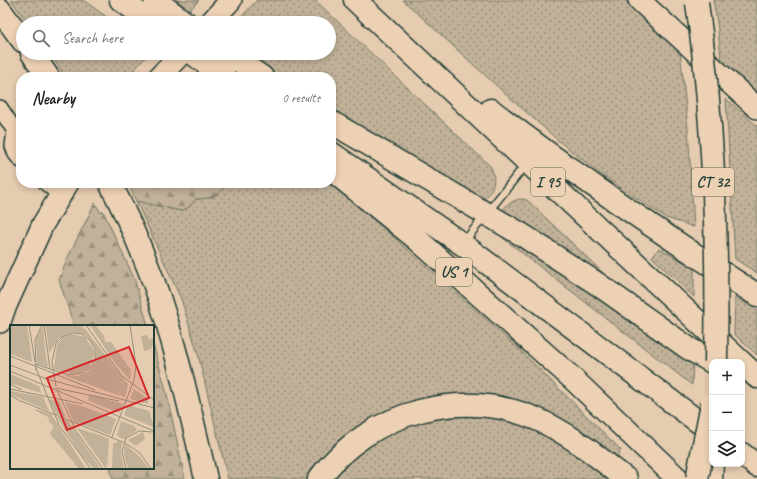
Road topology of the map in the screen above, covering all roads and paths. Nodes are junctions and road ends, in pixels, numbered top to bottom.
1 (121, 0) edge
2 (155, 0) edge
3 (231, 0) edge
4 (639, 0) edge
5 (355, 1) edge
6 (696, 1) edge
7 (0, 10) edge
8 (143, 16) edge
9 (177, 16) edge
10 (216, 16) edge
11 (16, 31) edge
12 (37, 60) edge
13 (175, 60) edge
14 (217, 60) edge
15 (231, 64) edge
16 (45, 72) edge
17 (164, 72) edge
18 (250, 72) edge
19 (0, 108) edge
20 (757, 108) edge
21 (336, 125) edge
22 (16, 128) edge
23 (16, 137) edge
24 (16, 154) edge
25 (336, 156) edge
26 (527, 162) junction
27 (336, 174) edge
28 (58, 188) edge
29 (114, 189) edge
30 (486, 214) junction
31 (462, 244) junction
32 (757, 295) edge
33 (4, 302) edge
34 (0, 322) edge
35 (716, 359) edge
36 (737, 359) edge
37 (709, 360) edge
38 (745, 366) edge
39 (757, 377) edge
40 (745, 382) edge
41 (757, 389) edge
42 (709, 419) edge
43 (711, 431) edge
44 (745, 456) edge
45 (757, 466) edge
46 (712, 467) edge
47 (206, 479) edge
48 (319, 479) edge
49 (626, 479) edge
50 (678, 479) edge
51 (697, 479) edge
52 (711, 479) edge

1 - 8 main road
2 - 9 main road
3 - 10 main road
4 - 20 main road
5 - 26 main road, I 95
5 - 32 main road
6 - 35 main road, CT 32, bridge
7 - 11 main road
12 - 16 main road
13 - 17 main road
14 - 15 main road
15 - 18 main road
19 - 22 street
21 - 30 main road
23 - 24 street
25 - 31 main road
26 - 30 lane
26 - 36 main road, I 95
27 - 50 main road, US 1
28 - 33 main road
29 - 47 main road
30 - 31 lane
30 - 37 main road
31 - 43 main road
33 - 34 main road
38 - 39 main road, I 95
40 - 41 main road
42 - 51 main road, bridge
44 - 45 main road
46 - 52 main road
48 - 49 main road

